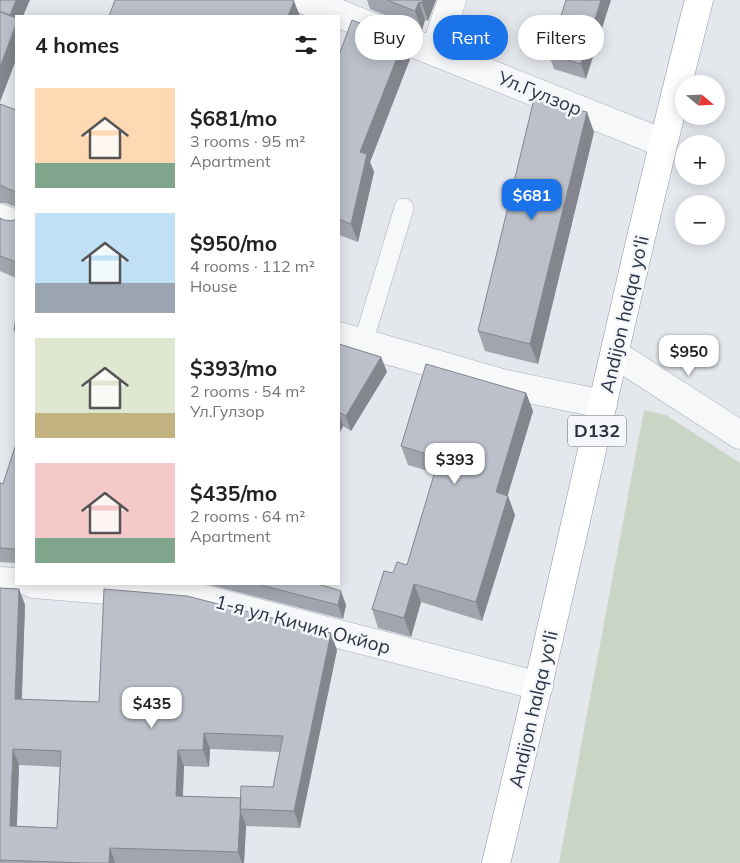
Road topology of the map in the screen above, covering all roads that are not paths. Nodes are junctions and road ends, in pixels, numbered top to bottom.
1 (305, 0) edge
2 (452, 0) edge
3 (699, 0) edge
4 (447, 15) edge
5 (433, 50) edge
6 (457, 60) edge
7 (663, 143) junction
8 (404, 208) dead end
9 (0, 218) edge
10 (15, 224) edge
11 (351, 339) edge
12 (615, 354) junction
13 (603, 404) junction
14 (740, 435) edge
15 (0, 581) edge
16 (15, 582) edge
17 (46, 585) edge
18 (540, 686) junction
19 (496, 863) edge

1 - 5 street, Ул.Гулзор
2 - 4 street
3 - 7 highway, Andijon halqa yo‘li / D132
6 - 7 street, Ул.Гулзор
7 - 12 highway, Andijon halqa yo‘li / D132
8 - 11 lane
9 - 10 street
11 - 13 street
12 - 13 highway, Andijon halqa yo‘li / D132
12 - 14 street
13 - 18 highway, Andijon halqa yo‘li / D132
15 - 16 street
17 - 18 street, 1-я ул Кичик Окйор
18 - 19 highway, Andijon halqa yo‘li / D132

